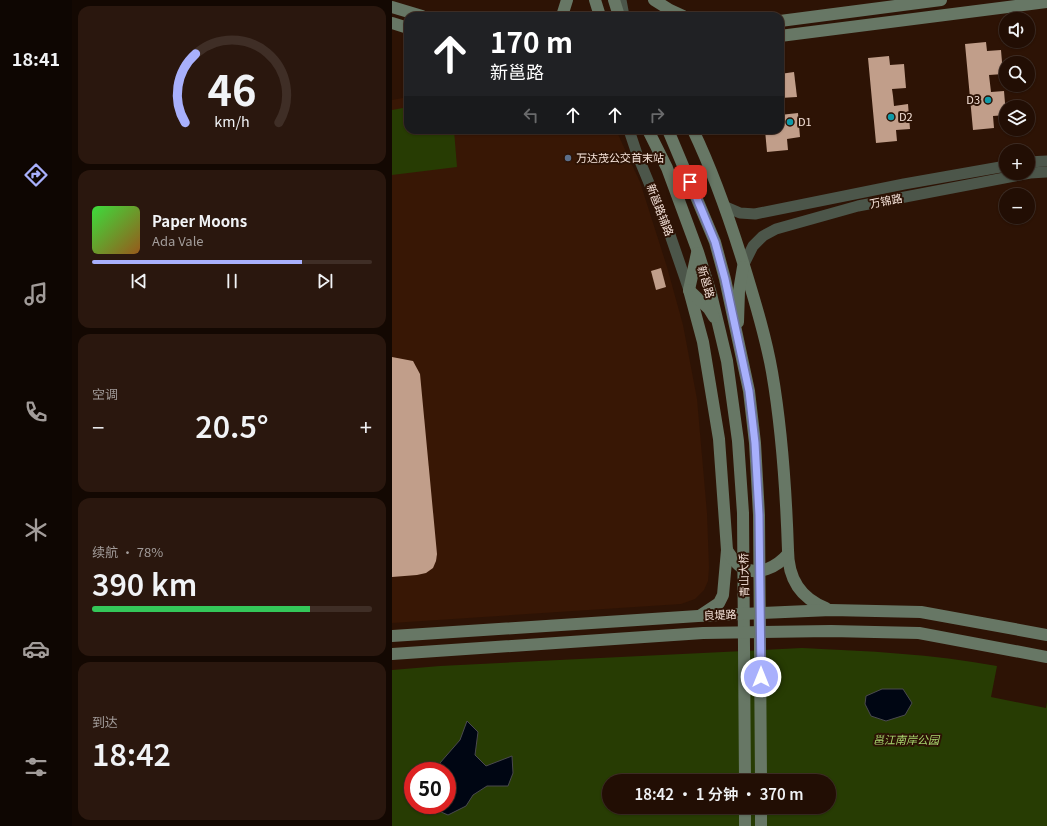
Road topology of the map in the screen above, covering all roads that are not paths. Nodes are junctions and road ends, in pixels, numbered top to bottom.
1 (567, 0) edge
2 (595, 0) edge
3 (614, 0) edge
4 (621, 0) edge
5 (654, 0) edge
6 (941, 0) edge
7 (1047, 2) edge
8 (392, 7) edge
9 (409, 12) edge
10 (563, 12) edge
11 (599, 12) edge
12 (618, 12) edge
13 (623, 12) edge
14 (674, 12) edge
15 (784, 20) edge
16 (392, 23) edge
17 (404, 27) edge
18 (784, 35) edge
19 (631, 134) edge
20 (643, 134) edge
21 (650, 134) edge
22 (670, 134) edge
23 (695, 134) edge
24 (657, 149) junction
25 (1047, 161) edge
26 (1035, 162) edge
27 (999, 167) edge
28 (1047, 172) edge
29 (726, 206) junction
30 (698, 252) junction
31 (744, 264) junction
32 (689, 290) junction
33 (717, 323) junction
34 (738, 339) junction
35 (738, 441) joint
36 (755, 443) joint
37 (727, 550) junction
38 (788, 554) junction
39 (831, 610) junction
40 (698, 616) junction
41 (632, 620) junction
42 (1047, 635) edge
43 (392, 636) edge
44 (634, 639) junction
45 (392, 654) edge
46 (1047, 657) edge
47 (745, 774) edge
48 (761, 774) edge
49 (745, 814) edge
50 (761, 814) edge
51 (745, 826) edge
52 (761, 826) edge

1 - 10 main road
2 - 11 main road
3 - 12 main road
4 - 13 street
5 - 14 main road
6 - 15 main road
7 - 18 main road
8 - 9 main road
16 - 17 main road
19 - 32 street, 新邕路辅路
20 - 24 main road
21 - 24 main road, 新邕路
22 - 34 main road, 新邕路
23 - 29 main road
24 - 30 main road, 新邕路
25 - 26 street
27 - 29 street, 万锦路
28 - 31 street, 万锦路
29 - 31 main road
30 - 32 main road
30 - 33 main road, 新邕路
31 - 34 main road
31 - 38 main road
32 - 33 main road
32 - 37 main road
33 - 35 main road, 新邕路
34 - 36 main road, 新邕路
35 - 47 main road, 青山大桥
36 - 48 main road, 青山大桥
37 - 38 main road
37 - 40 main road
38 - 39 main road
39 - 40 main road, 良堤路
39 - 42 main road, 良堤路
40 - 41 main road, 良堤路
41 - 43 main road, 良堤路
41 - 44 main road
44 - 45 main road, 良堤路
44 - 46 main road, 良堤路
49 - 51 main road
50 - 52 main road

